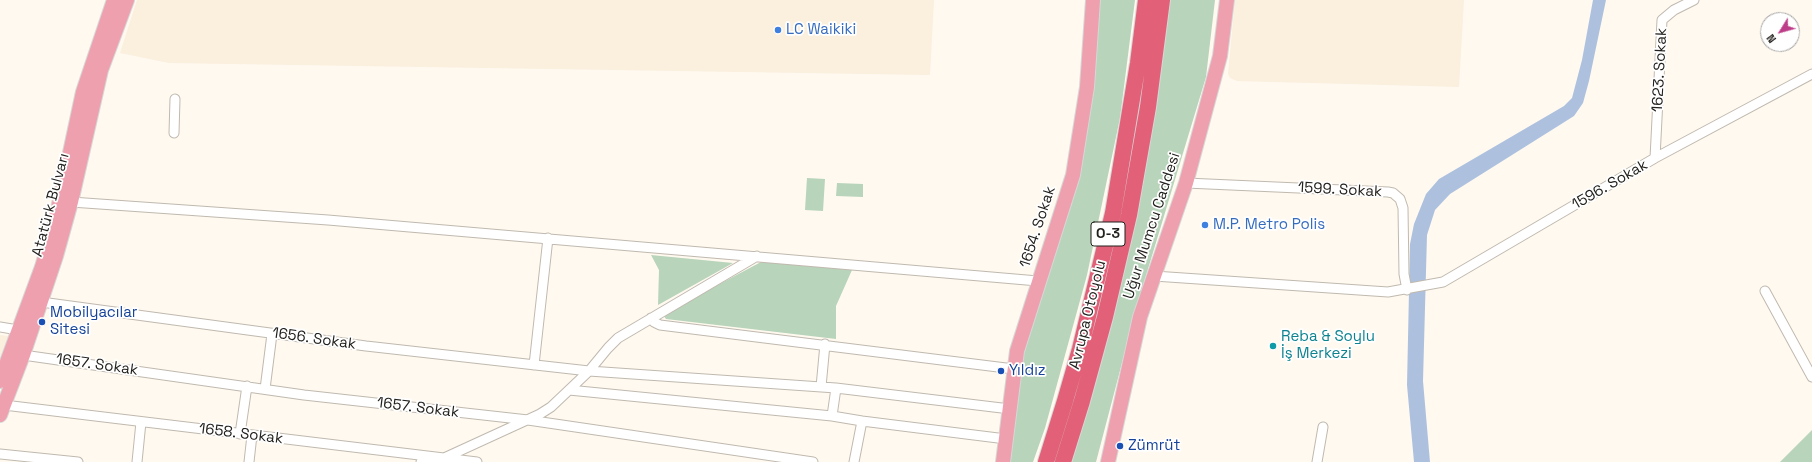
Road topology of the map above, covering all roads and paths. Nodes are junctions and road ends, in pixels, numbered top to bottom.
1 (114, 0) edge
2 (127, 0) edge
3 (1093, 0) edge
4 (1146, 0) edge
5 (1162, 0) edge
6 (1227, 0) edge
7 (1694, 0) edge
8 (1812, 74) edge
9 (89, 93) junction
10 (174, 99) dead end
11 (174, 133) dead end
12 (1655, 158) junction
13 (1186, 183) junction
14 (72, 202) junction
15 (548, 238) junction
16 (757, 256) junction
17 (1154, 276) junction
18 (1038, 281) junction
19 (1407, 290) junction
20 (1765, 291) dead end
21 (40, 302) junction
22 (651, 318) junction
23 (0, 327) edge
24 (18, 330) junction
25 (272, 334) junction
26 (825, 344) junction
27 (23, 355) junction
28 (534, 365) junction
29 (1014, 369) junction
30 (589, 371) junction
31 (1812, 377) edge
32 (0, 381) edge
33 (247, 386) junction
34 (821, 387) junction
35 (836, 388) junction
36 (265, 389) junction
37 (569, 390) junction
38 (1010, 409) junction
39 (2, 410) edge
40 (832, 416) junction
41 (528, 420) junction
42 (862, 421) junction
43 (141, 422) junction
44 (1323, 427) dead end
45 (240, 434) junction
46 (252, 435) junction
47 (1006, 439) junction
48 (0, 454) edge
49 (444, 458) junction
50 (78, 462) edge
51 (136, 462) edge
52 (249, 462) edge
53 (421, 462) edge
54 (477, 462) edge
55 (813, 462) edge
56 (854, 462) edge
57 (1003, 462) edge
58 (1046, 462) edge
59 (1064, 462) edge
60 (1108, 462) edge
61 (1317, 462) edge

1 - 9 main road, Atatürk Bulvarı
2 - 9 main road, Atatürk Bulvarı
3 - 18 main road, 1654. Sokak
4 - 58 highway, Avrupa Otoyolu / O-3
5 - 59 highway, Avrupa Otoyolu / O-3
6 - 13 main road, Uğur Mumcu Caddesi
7 - 12 street, 1623. Sokak
8 - 12 street, 1596. Sokak
9 - 14 main road, Atatürk Bulvarı
9 - 24 main road, Atatürk Bulvarı
10 - 11 street
12 - 19 street, 1596. Sokak
13 - 17 main road, Uğur Mumcu Caddesi
13 - 19 street, 1599. Sokak
14 - 15 street
14 - 21 main road, Atatürk Bulvarı
15 - 16 street
15 - 28 street
16 - 18 street
16 - 22 street
17 - 19 street, 1596. Sokak
17 - 60 main road, Uğur Mumcu Caddesi
18 - 29 main road, 1654. Sokak
20 - 31 street
21 - 25 street, 1656. Sokak
21 - 27 main road, Atatürk Bulvarı
22 - 26 street
22 - 30 street
23 - 24 street
24 - 32 main road, Atatürk Bulvarı
25 - 28 street, 1656. Sokak
25 - 36 street
26 - 29 street
26 - 34 street
27 - 33 street, 1657. Sokak
27 - 39 main road, Atatürk Bulvarı
28 - 30 street, 1656. Sokak
29 - 38 main road, 1654. Sokak
30 - 34 street, 1656. Sokak
30 - 37 street
33 - 36 street, 1657. Sokak
33 - 45 street
34 - 35 street, 1656. Sokak
35 - 38 street, 1656. Sokak
35 - 40 street
36 - 41 street, 1657. Sokak
37 - 40 street
37 - 41 street
38 - 47 main road, 1654. Sokak
39 - 43 street, 1658. Sokak
40 - 42 street
41 - 49 street
41 - 55 street, 1657. Sokak
42 - 47 street
42 - 56 street
43 - 45 street, 1658. Sokak
43 - 51 street
44 - 61 street
45 - 46 street, 1658. Sokak
46 - 49 street, 1658. Sokak
46 - 52 street
47 - 57 main road, 1654. Sokak
48 - 50 street
49 - 53 street
49 - 54 street, 1658. Sokak

